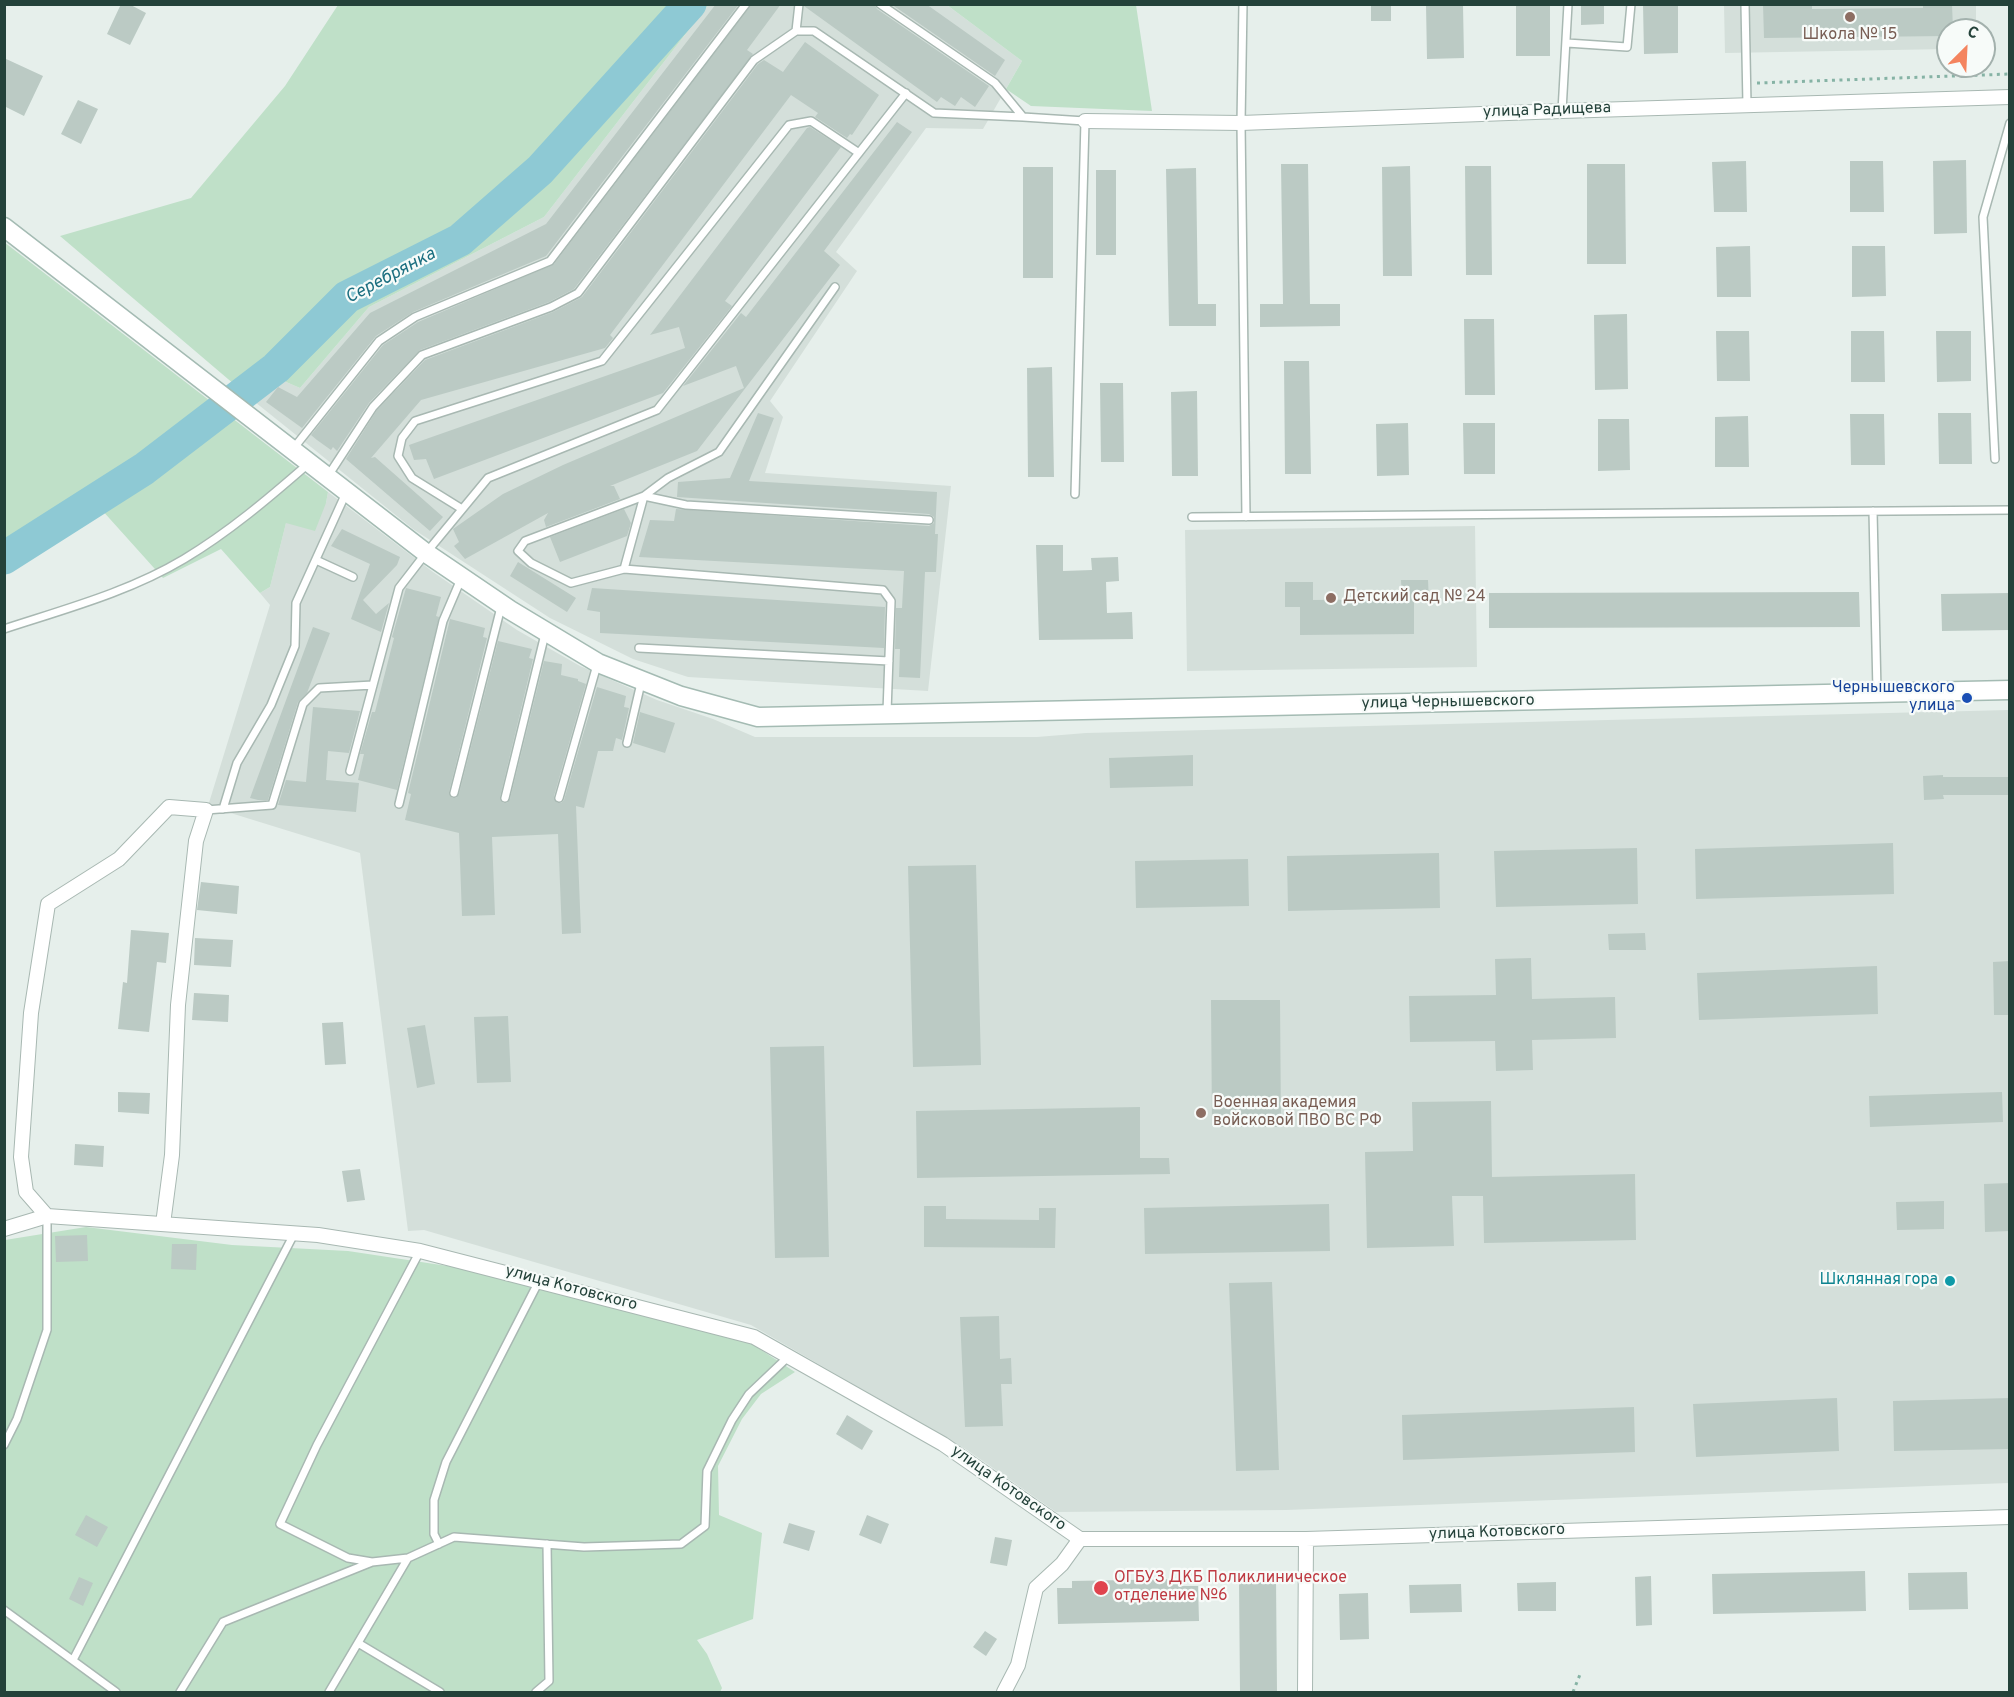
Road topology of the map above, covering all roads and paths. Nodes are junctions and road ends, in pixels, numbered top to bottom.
1 (746, 4) edge
2 (799, 4) edge
3 (880, 4) edge
4 (1243, 4) edge
5 (1568, 4) edge
6 (1631, 4) edge
7 (1745, 4) edge
8 (796, 31) junction
9 (1567, 43) junction
10 (2010, 74) edge
11 (1746, 83) junction
12 (906, 93) junction
13 (2010, 98) edge
14 (1748, 105) junction
15 (1562, 111) junction
16 (1023, 117) junction
17 (1085, 121) junction
18 (1241, 123) junction
19 (2010, 123) edge
20 (859, 153) junction
21 (4, 227) edge
22 (835, 287) dead end
23 (290, 447) junction
24 (1995, 459) dead end
25 (310, 462) junction
26 (328, 476) junction
27 (347, 491) junction
28 (1075, 494) dead end
29 (644, 496) junction
30 (462, 509) junction
31 (2010, 510) edge
32 (1873, 511) junction
33 (1246, 516) junction
34 (1192, 517) dead end
35 (929, 520) dead end
36 (426, 553) junction
37 (316, 560) junction
38 (624, 569) junction
39 (353, 577) dead end
40 (462, 577) junction
41 (501, 604) junction
42 (4, 629) edge
43 (546, 632) junction
44 (639, 648) dead end
45 (889, 661) junction
46 (598, 663) junction
47 (642, 681) junction
48 (373, 685) junction
49 (2010, 690) edge
50 (1878, 693) junction
51 (887, 715) junction
52 (627, 743) dead end
53 (350, 771) dead end
54 (454, 793) dead end
55 (505, 798) dead end
56 (559, 798) dead end
57 (399, 804) dead end
58 (223, 809) junction
59 (206, 810) junction
60 (47, 1215) junction
61 (163, 1224) junction
62 (4, 1229) edge
63 (294, 1234) junction
64 (420, 1251) junction
65 (539, 1281) junction
66 (789, 1356) junction
67 (4, 1445) edge
68 (2010, 1517) edge
69 (1080, 1539) junction
70 (1306, 1539) junction
71 (439, 1544) junction
72 (547, 1544) junction
73 (408, 1558) junction
74 (372, 1562) junction
75 (4, 1610) edge
76 (358, 1643) junction
77 (73, 1660) junction
78 (1581, 1672) dead end
79 (116, 1692) edge
80 (180, 1692) edge
81 (329, 1692) edge
82 (440, 1692) edge
83 (536, 1692) edge
84 (1004, 1692) edge
85 (1305, 1692) edge
86 (1573, 1692) edge

1 - 23 lane
2 - 8 lane
3 - 16 lane
4 - 18 lane
5 - 9 lane
6 - 9 lane
7 - 11 lane
8 - 12 lane
8 - 26 lane
9 - 15 lane
10 - 11 path
11 - 14 lane
12 - 16 lane
12 - 20 lane
13 - 14 street, улица Радищева
14 - 15 street, улица Радищева
15 - 18 street, улица Радищева
16 - 17 lane
17 - 18 street, улица Радищева
17 - 28 lane
18 - 33 lane
19 - 24 lane
20 - 30 lane
20 - 30 lane
21 - 23 street, улица Чернышевского
22 - 29 lane
23 - 25 street, улица Чернышевского
25 - 26 street, улица Чернышевского
25 - 42 lane
26 - 27 street, улица Чернышевского
27 - 36 street, улица Чернышевского
27 - 37 lane
29 - 35 lane
29 - 38 lane
29 - 38 lane
30 - 36 lane
31 - 32 lane
32 - 33 lane
32 - 50 lane
33 - 34 lane
36 - 40 street, улица Чернышевского
36 - 48 lane
37 - 39 lane
37 - 58 lane
38 - 45 lane
40 - 41 street, улица Чернышевского
40 - 57 lane
41 - 43 street, улица Чернышевского
41 - 54 lane
43 - 46 street, улица Чернышевского
43 - 55 lane
44 - 45 lane
45 - 51 lane
46 - 47 street, улица Чернышевского
46 - 56 lane
47 - 51 street, улица Чернышевского
47 - 52 lane
48 - 53 lane
48 - 58 lane
49 - 50 street, улица Чернышевского
50 - 51 street, улица Чернышевского
58 - 59 lane
59 - 60 street
59 - 61 street
60 - 61 street, улица Котовского
60 - 62 street
60 - 67 lane
61 - 63 street, улица Котовского
63 - 64 street, улица Котовского
63 - 77 lane
64 - 65 street, улица Котовского
64 - 74 lane
65 - 66 street, улица Котовского
65 - 71 lane
66 - 69 street, улица Котовского
66 - 72 lane
68 - 70 street, улица Котовского
69 - 70 street, улица Котовского
69 - 84 street
70 - 85 street
71 - 72 lane
71 - 73 lane
72 - 83 lane
73 - 74 lane
73 - 76 lane
74 - 80 lane
75 - 77 lane
76 - 81 lane
76 - 82 lane
77 - 79 lane
78 - 86 path

